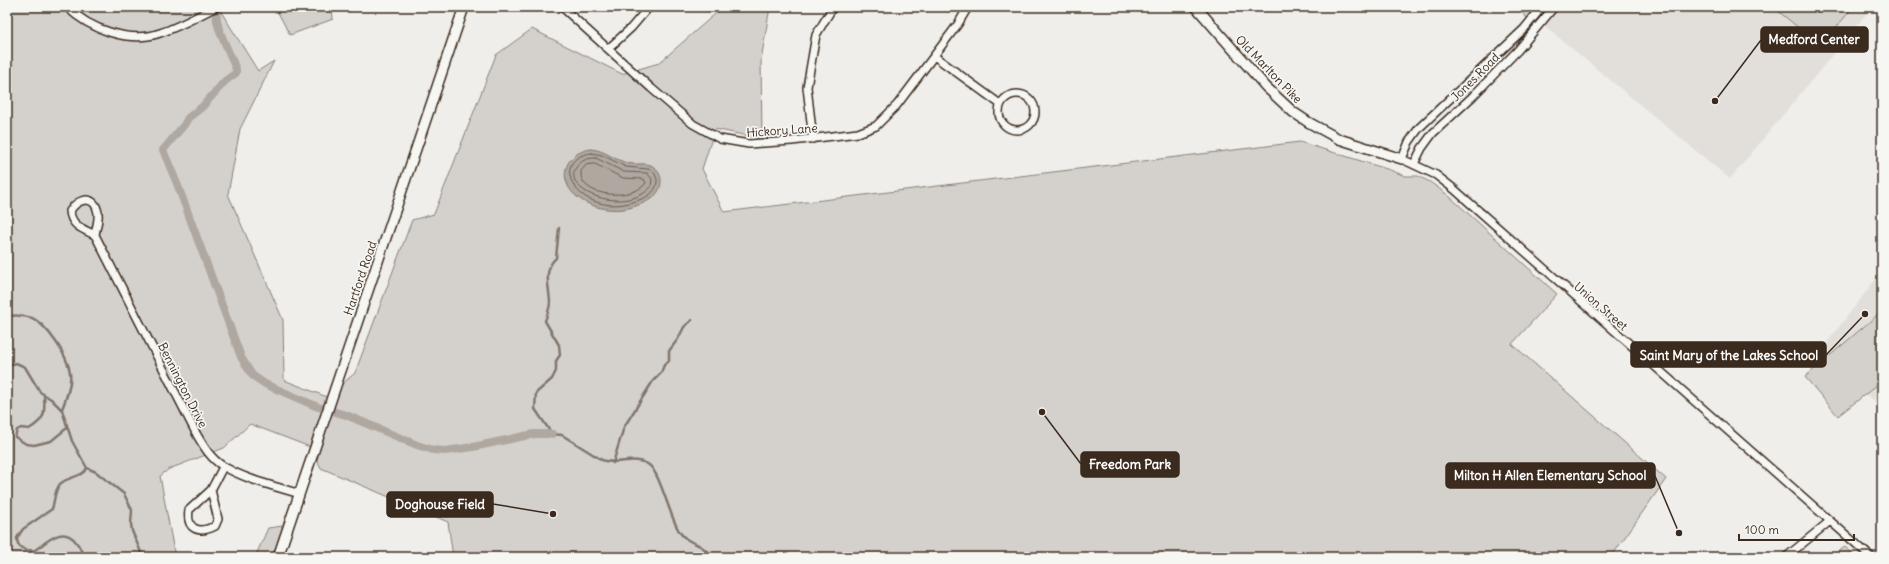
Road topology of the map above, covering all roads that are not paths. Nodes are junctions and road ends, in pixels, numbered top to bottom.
1 (66, 7) edge
2 (216, 7) edge
3 (464, 7) edge
4 (562, 7) edge
5 (649, 7) edge
6 (833, 7) edge
7 (968, 7) edge
8 (1196, 7) edge
9 (1542, 7) edge
10 (1554, 7) edge
11 (608, 49) junction
12 (934, 56) junction
13 (1000, 104) junction
14 (813, 139) junction
15 (1402, 159) junction
16 (1414, 164) junction
17 (95, 235) junction
18 (223, 466) junction
19 (211, 490) junction
20 (300, 494) junction
21 (1830, 521) junction
22 (278, 557) edge
23 (1786, 557) edge
24 (1871, 557) edge

1 - 2 street
3 - 20 street, Hartford Road
4 - 11 street, Hickory Lane
5 - 11 street
6 - 14 street
7 - 12 street, Hickory Lane
8 - 15 street, Old Marlton Pike
9 - 15 street, Jones Road
10 - 16 street, Jones Road
11 - 14 street, Hickory Lane
12 - 13 street
12 - 14 street, Hickory Lane
13 - 13 street
15 - 16 street, Union Street
16 - 21 street, Union Street
17 - 17 street
17 - 18 street, Bennington Drive
18 - 19 street
18 - 20 street, Bennington Drive
19 - 19 street
20 - 22 street, Hartford Road
21 - 23 street
21 - 24 street, Union Street

